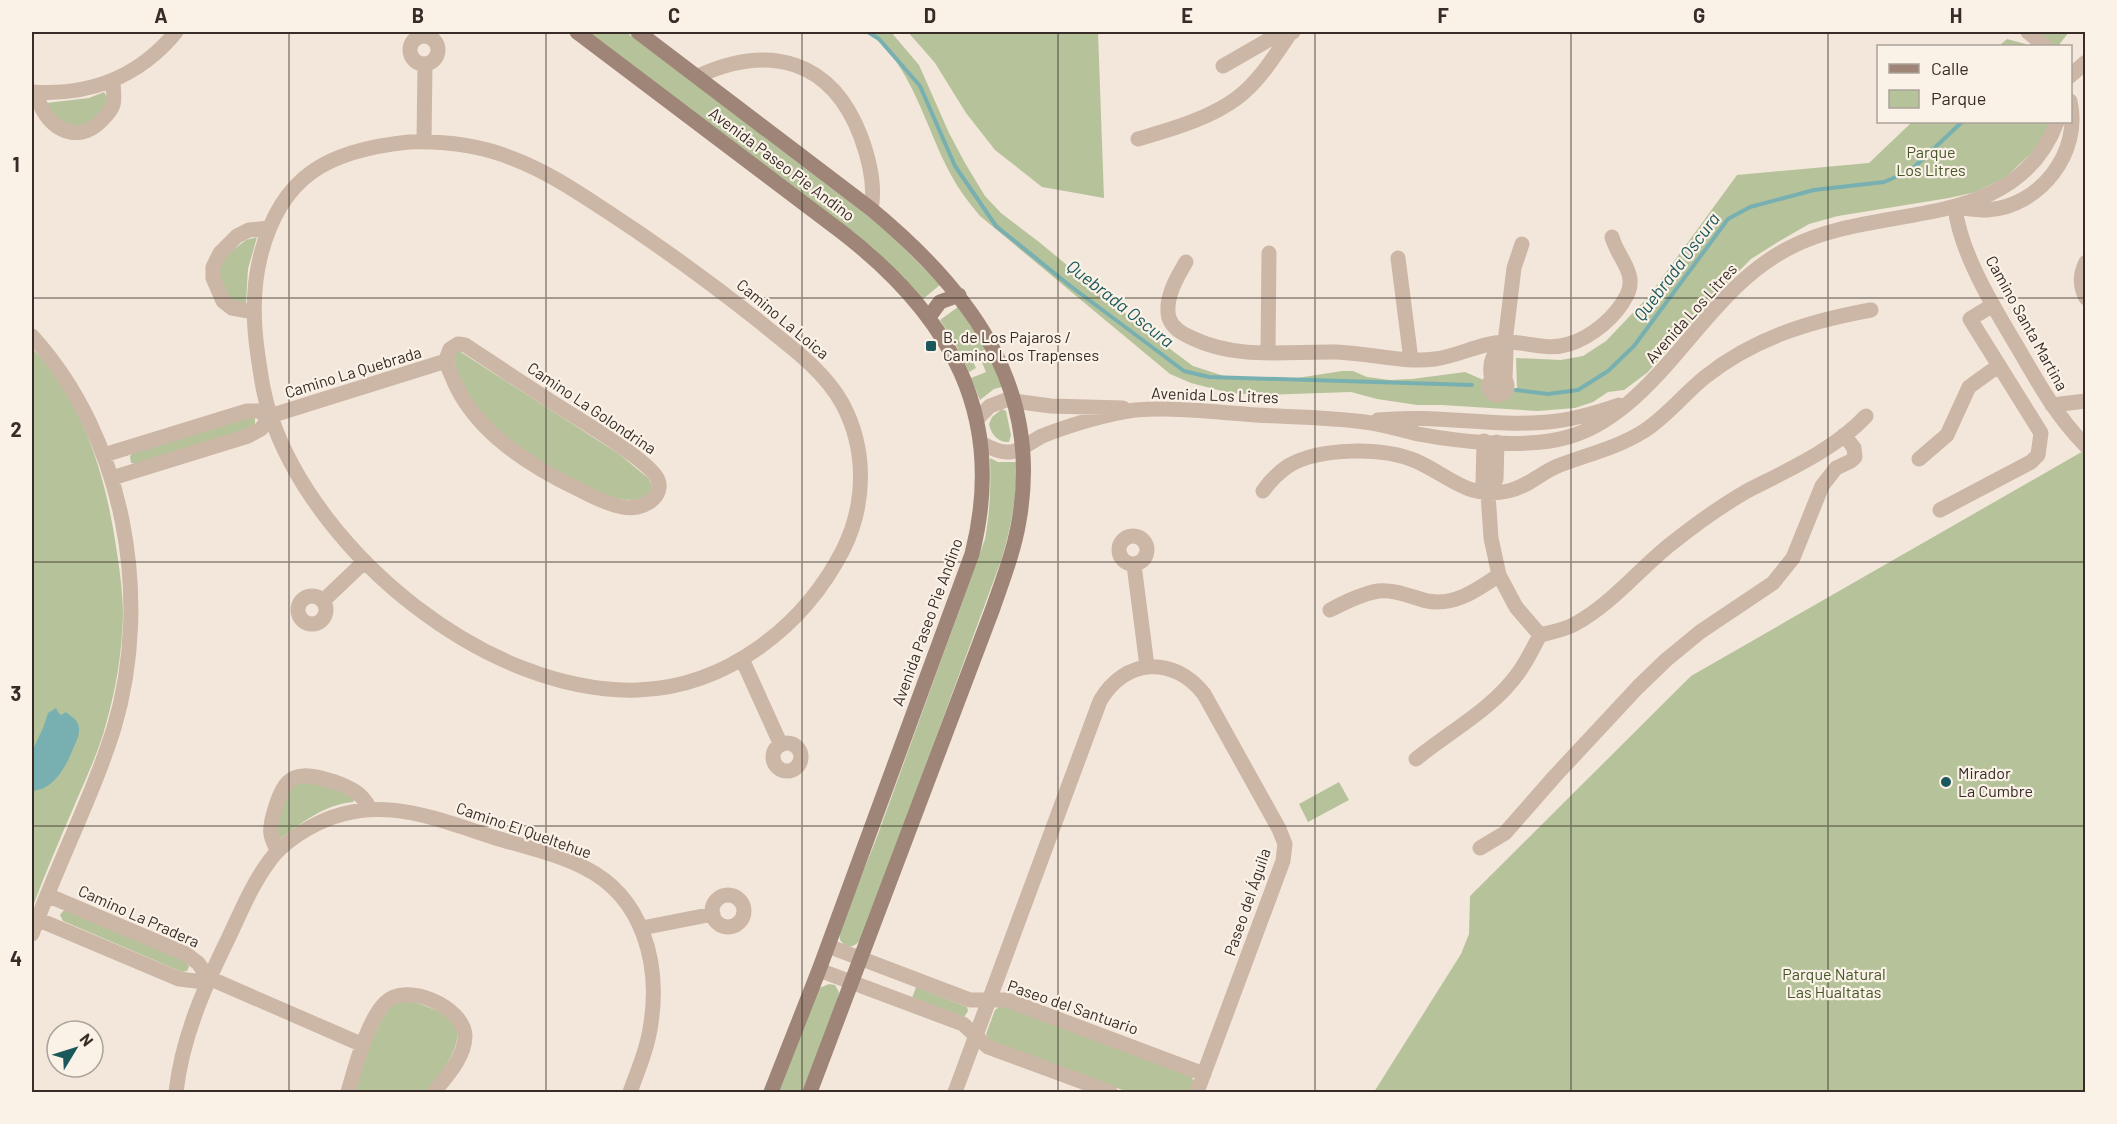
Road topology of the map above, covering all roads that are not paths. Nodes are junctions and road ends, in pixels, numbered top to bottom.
1 (176, 32) edge
2 (577, 32) edge
3 (638, 32) edge
4 (1292, 32) edge
5 (2028, 32) edge
6 (2044, 45) edge
7 (2085, 62) edge
8 (424, 64) dead end
9 (1223, 66) dead end
10 (2072, 74) edge
11 (698, 76) junction
12 (113, 81) junction
13 (34, 92) edge
14 (2072, 117) edge
15 (2057, 123) edge
16 (1138, 139) dead end
17 (424, 142) junction
18 (1955, 207) junction
19 (871, 209) junction
20 (269, 228) junction
21 (1612, 237) dead end
22 (1522, 244) dead end
23 (1269, 252) dead end
24 (1398, 258) dead end
25 (1186, 262) dead end
26 (2085, 262) edge
27 (959, 295) junction
28 (2085, 298) edge
29 (1993, 305) junction
30 (1870, 310) dead end
31 (254, 312) junction
32 (929, 317) junction
33 (32, 336) edge
34 (1505, 342) junction
35 (1268, 353) junction
36 (1411, 360) junction
37 (447, 361) junction
38 (1998, 366) junction
39 (1014, 400) junction
40 (1630, 401) junction
41 (2085, 401) edge
42 (2052, 405) junction
43 (1051, 406) junction
44 (1135, 411) junction
45 (270, 416) junction
46 (1866, 416) dead end
47 (1448, 418) junction
48 (977, 419) junction
49 (1493, 421) junction
50 (1366, 422) junction
51 (1547, 422) junction
52 (1056, 431) junction
53 (1844, 435) junction
54 (1443, 438) junction
55 (1491, 442) junction
56 (1548, 442) junction
57 (981, 443) junction
58 (1023, 446) junction
59 (2085, 446) edge
60 (104, 455) junction
61 (1919, 459) dead end
62 (111, 478) junction
63 (1263, 491) dead end
64 (1488, 494) junction
65 (1940, 510) dead end
66 (364, 562) junction
67 (1134, 565) dead end
68 (1499, 575) junction
69 (323, 601) dead end
70 (1330, 610) dead end
71 (1540, 635) junction
72 (742, 659) junction
73 (1147, 666) junction
74 (781, 744) dead end
75 (1416, 759) dead end
76 (370, 809) junction
77 (1480, 848) dead end
78 (278, 851) junction
79 (47, 895) junction
80 (712, 914) dead end
81 (37, 919) junction
82 (642, 928) junction
83 (32, 934) edge
84 (828, 946) junction
85 (861, 959) junction
86 (819, 970) junction
87 (209, 978) junction
88 (852, 983) junction
89 (989, 1000) junction
90 (976, 1035) junction
91 (363, 1045) junction
92 (1204, 1074) junction
93 (176, 1092) edge
94 (348, 1092) edge
95 (434, 1092) edge
96 (630, 1092) edge
97 (771, 1092) edge
98 (810, 1092) edge
99 (955, 1092) edge
100 (1110, 1092) edge
101 (1197, 1092) edge

1 - 12 street
2 - 32 main road, Avenida Paseo Pie Andino
3 - 11 main road, Avenida Paseo Pie Andino
4 - 9 street
4 - 16 street
5 - 6 street
7 - 10 street
8 - 17 street
11 - 19 main road, Avenida Paseo Pie Andino
11 - 19 street, Avenida Paseo Pie Andino
12 - 13 street
12 - 13 street
14 - 18 street, Avenida Los Litres
15 - 18 street, Avenida Los Litres
17 - 20 street, Camino La Loica
17 - 72 street, Camino La Loica
18 - 29 street, Camino Santa Martina
18 - 40 street, Avenida Los Litres
19 - 27 main road, Avenida Paseo Pie Andino
20 - 31 street, Camino La Loica
20 - 31 street
21 - 34 street
22 - 34 street
23 - 35 street
24 - 36 street
25 - 35 street
26 - 28 street
27 - 32 main road
27 - 39 main road, Avenida Paseo Pie Andino
29 - 38 street
29 - 42 street, Camino Santa Martina
30 - 64 street
31 - 45 street, Camino La Loica
32 - 48 main road, Avenida Paseo Pie Andino
33 - 60 street
34 - 36 street
34 - 49 street
35 - 36 street
37 - 37 street, Camino La Golondrina
37 - 45 street, Camino La Quebrada
38 - 61 street
38 - 65 street
39 - 43 street, Avenida Los Litres
39 - 48 street, Avenida Los Litres
39 - 58 main road, Avenida Paseo Pie Andino
40 - 51 street, Avenida Los Litres
40 - 56 street, Avenida Los Litres
41 - 42 street
42 - 59 street, Camino Santa Martina
43 - 44 street, Avenida Los Litres
43 - 52 street
44 - 50 street, Avenida Los Litres
44 - 52 street, Avenida Los Litres
45 - 60 street, Camino La Quebrada
45 - 62 street, Camino La Quebrada
45 - 66 street, Camino La Loica
46 - 53 street
47 - 49 street, Avenida Los Litres
47 - 50 street, Avenida Los Litres
47 - 54 street
48 - 57 main road, Avenida Paseo Pie Andino
49 - 51 street, Avenida Los Litres
50 - 54 street, Avenida Los Litres
51 - 56 street
52 - 58 street, Avenida Los Litres
53 - 71 street
53 - 77 street
54 - 55 street, Avenida Los Litres
55 - 56 street, Avenida Los Litres
55 - 64 street
57 - 58 street, Avenida Los Litres
57 - 84 main road, Avenida Paseo Pie Andino
58 - 85 main road, Avenida Paseo Pie Andino
60 - 62 street
62 - 79 street
63 - 64 street
64 - 68 street
66 - 69 street
66 - 72 street, Camino La Loica
67 - 73 street
68 - 70 street
68 - 71 street
71 - 75 street
72 - 74 street
73 - 89 street
73 - 92 street, Paseo del Águila
76 - 78 street, Camino El Queltehue
76 - 78 street
76 - 82 street, Camino El Queltehue
78 - 87 street, Camino El Queltehue
79 - 81 street
79 - 87 street, Camino La Pradera
80 - 82 street
81 - 83 street
81 - 87 street, Camino La Pradera
82 - 96 street, Camino El Queltehue
84 - 85 street, Paseo del Santuario
84 - 86 main road, Avenida Paseo Pie Andino
85 - 88 main road, Avenida Paseo Pie Andino
85 - 89 street, Paseo del Santuario
86 - 88 street
86 - 97 main road, Avenida Paseo Pie Andino
87 - 91 street, Camino La Pradera
87 - 93 street, Camino El Queltehue
88 - 90 street
88 - 98 main road, Avenida Paseo Pie Andino
89 - 90 street
89 - 92 street, Paseo del Santuario
90 - 99 street
90 - 100 street
91 - 94 street
91 - 95 street
92 - 101 street, Paseo del Águila

